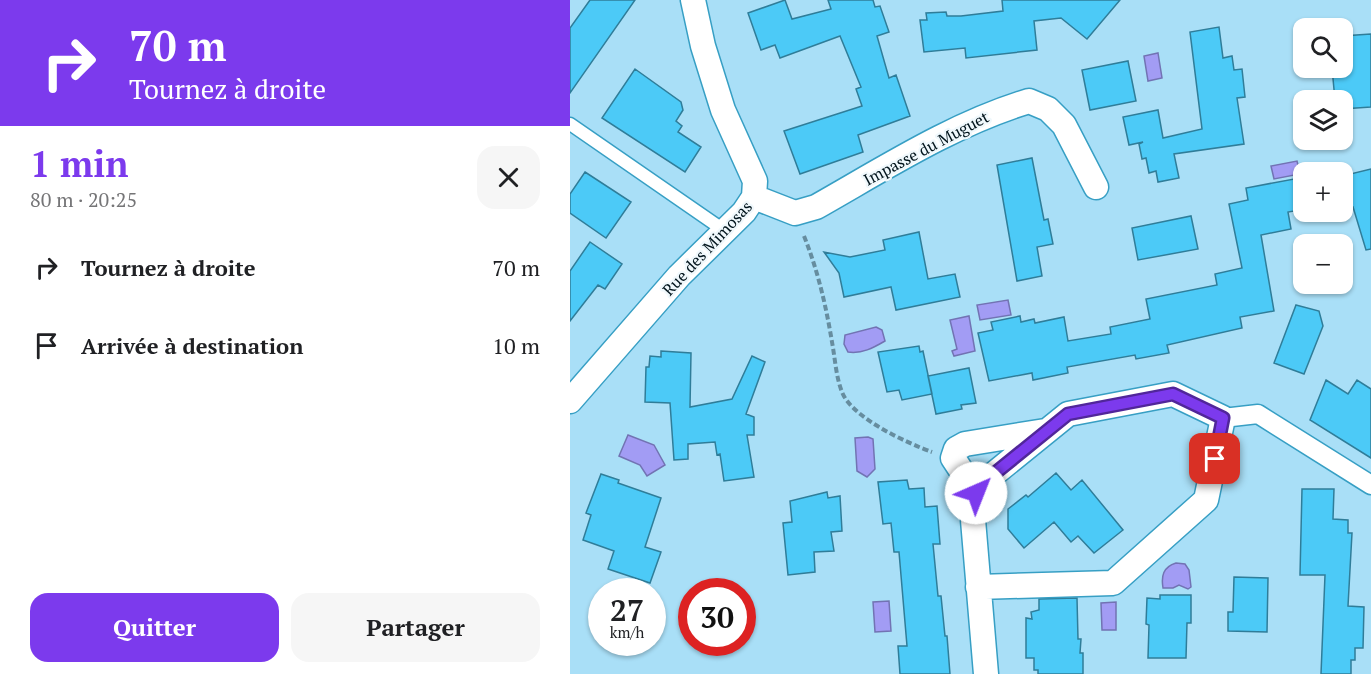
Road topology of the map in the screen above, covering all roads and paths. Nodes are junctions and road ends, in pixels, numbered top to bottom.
1 (693, 0) edge
2 (570, 124) edge
3 (1096, 187) dead end
4 (754, 198) junction
5 (795, 213) junction
6 (725, 231) junction
7 (570, 401) edge
8 (1223, 418) junction
9 (1048, 430) junction
10 (953, 458) junction
11 (1371, 485) edge
12 (976, 493) junction
13 (978, 587) junction
14 (986, 674) edge

1 - 4 street, Rue des Mimosas
2 - 6 lane
3 - 5 street, Impasse du Muguet
4 - 5 street
4 - 6 street, Rue des Mimosas
5 - 10 path
6 - 7 street, Rue des Mimosas
8 - 9 street
8 - 11 street
8 - 13 street
9 - 10 street
9 - 12 street
10 - 12 street
12 - 13 street
13 - 14 street

